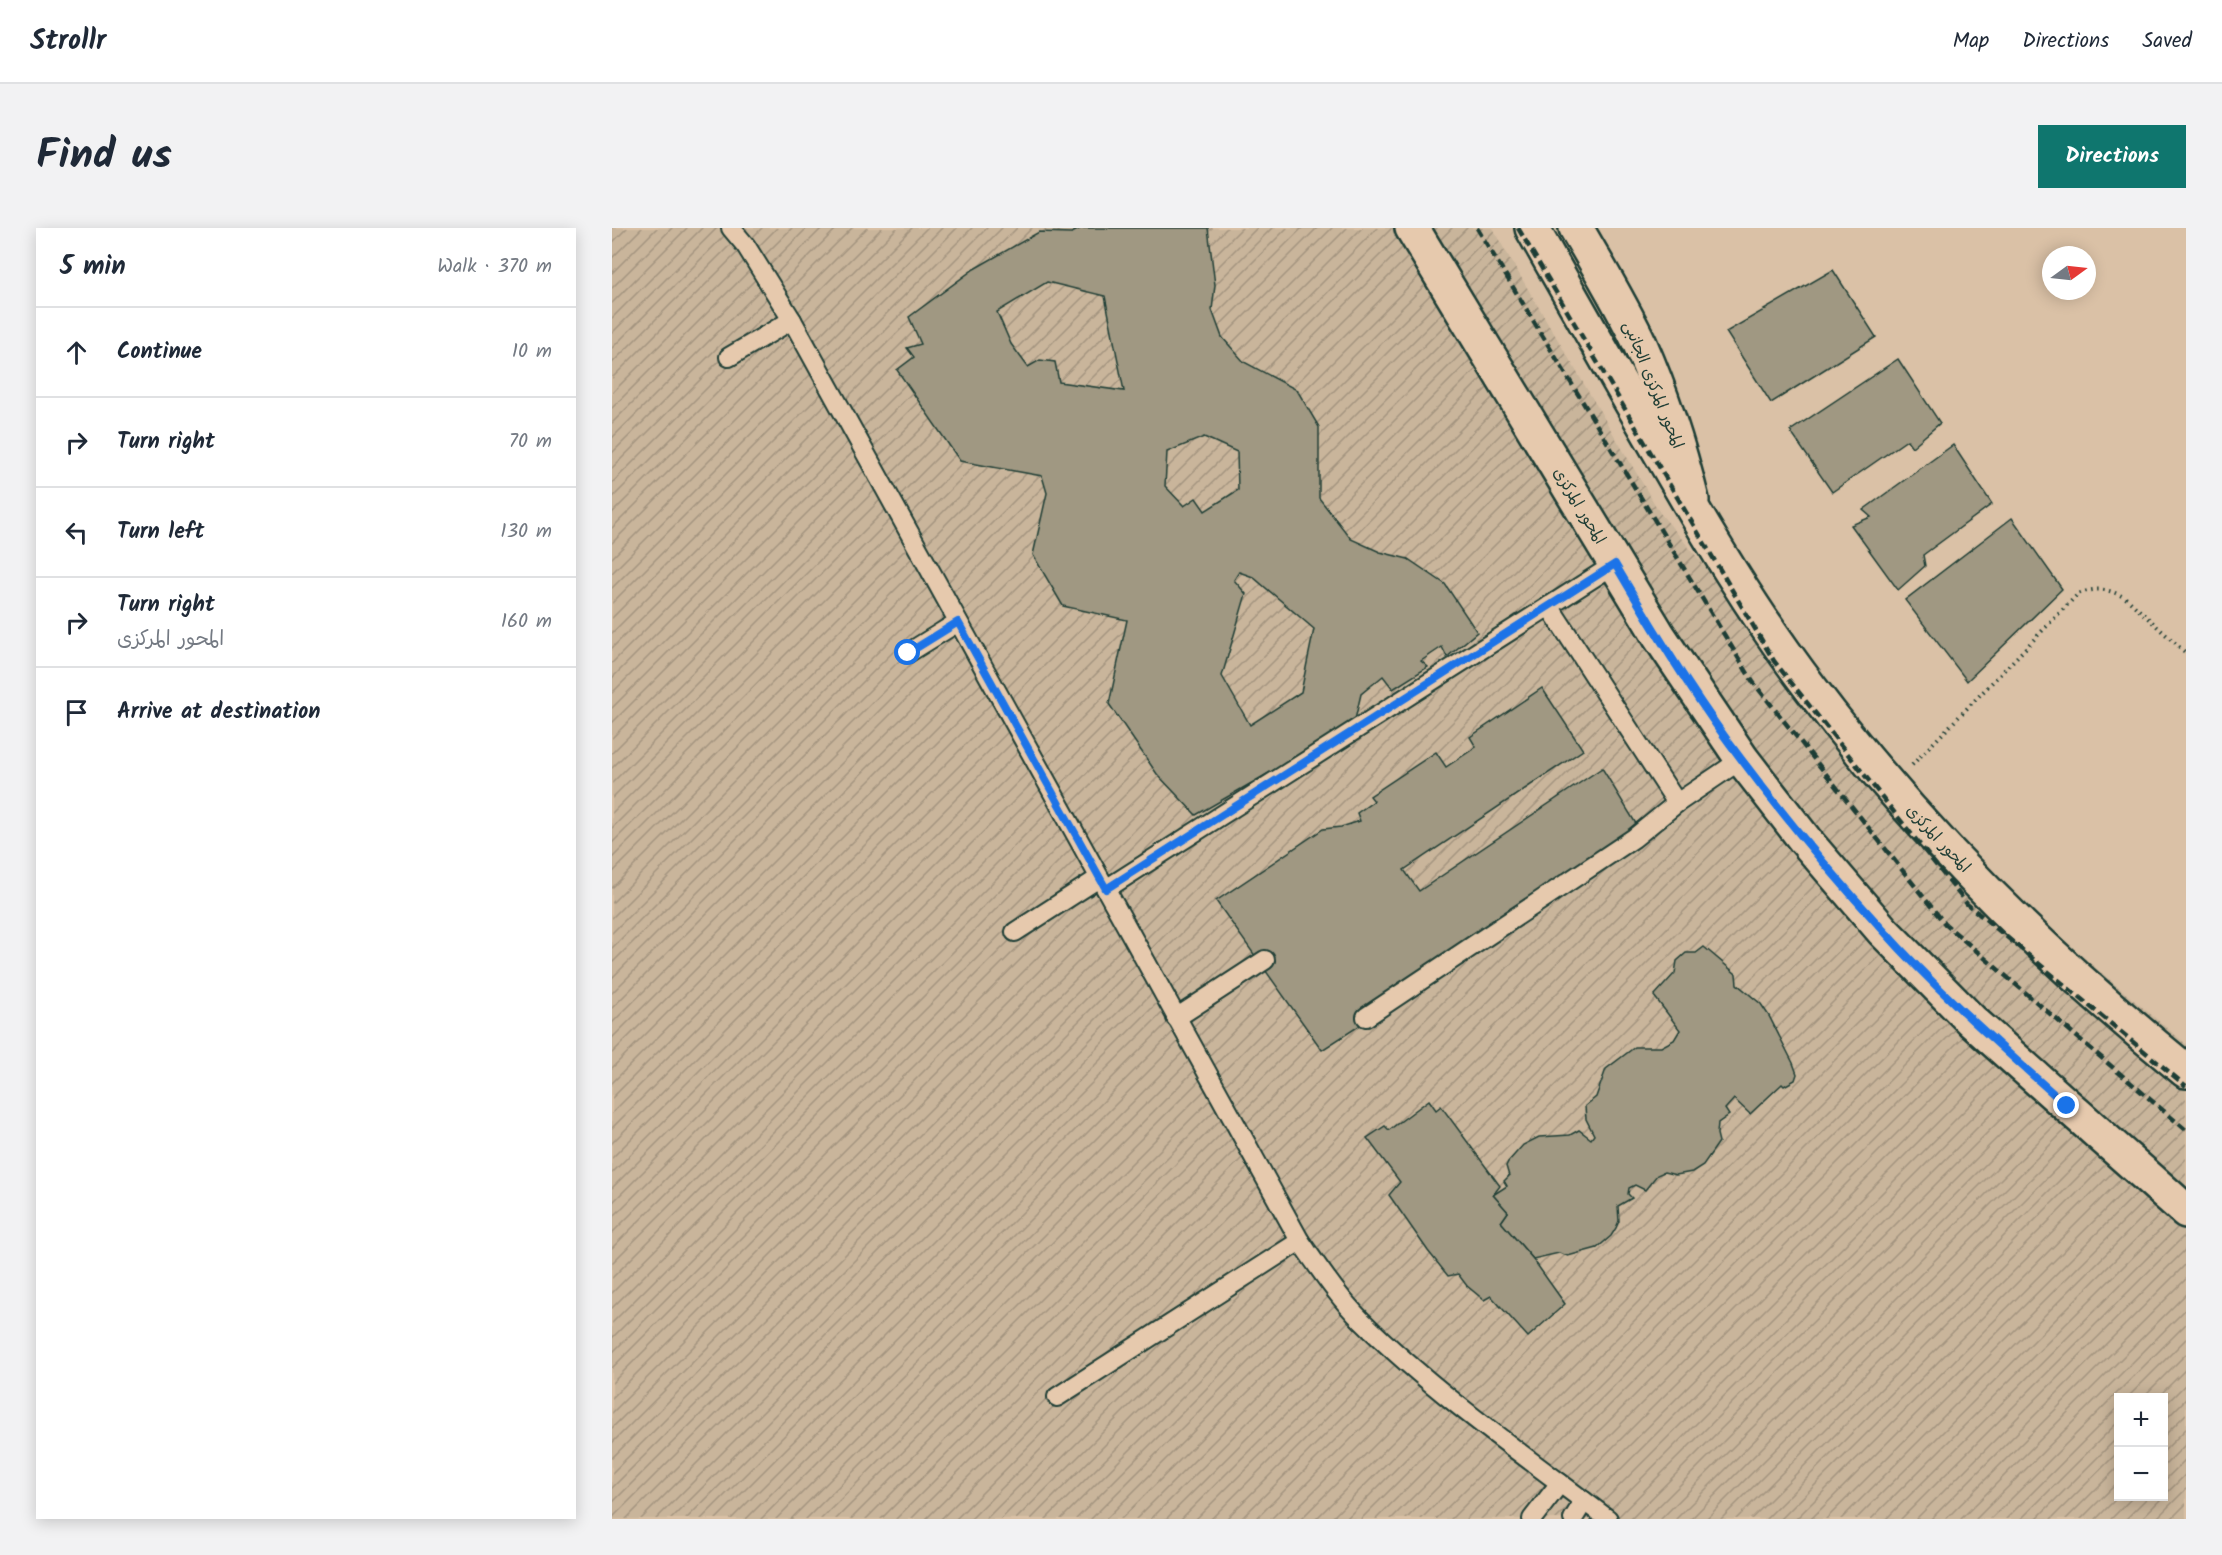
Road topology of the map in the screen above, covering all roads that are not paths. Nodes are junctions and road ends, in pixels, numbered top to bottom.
1 (731, 228) edge
2 (1413, 228) edge
3 (1532, 228) edge
4 (1576, 228) edge
5 (792, 320) junction
6 (729, 357) dead end
7 (1697, 516) junction
8 (1615, 564) junction
9 (1549, 606) junction
10 (958, 622) junction
11 (908, 653) dead end
12 (1742, 759) junction
13 (1677, 803) junction
14 (1102, 883) junction
15 (1015, 932) dead end
16 (1265, 960) dead end
17 (1176, 1017) junction
18 (1366, 1017) dead end
19 (2186, 1071) edge
20 (2186, 1211) edge
21 (1300, 1241) junction
22 (1057, 1397) dead end
23 (1560, 1483) junction
24 (1584, 1501) junction
25 (1532, 1519) edge
26 (1573, 1519) edge
27 (1608, 1519) edge

1 - 5 lane
2 - 8 main road, المحور المركزى
3 - 7 main road, المحور المركزى
4 - 7 main road, المحور المركزى الجانبى
5 - 6 lane
5 - 10 lane
7 - 19 main road, المحور المركزى
8 - 9 lane
8 - 12 main road, المحور المركزى
9 - 13 lane
9 - 14 lane
10 - 11 lane
10 - 14 lane
12 - 13 lane
12 - 20 main road, المحور المركزى
13 - 18 lane
14 - 15 lane
14 - 17 lane
16 - 17 lane
17 - 21 lane
21 - 22 lane
21 - 23 lane
23 - 24 lane
23 - 25 lane
24 - 26 lane
24 - 27 lane

